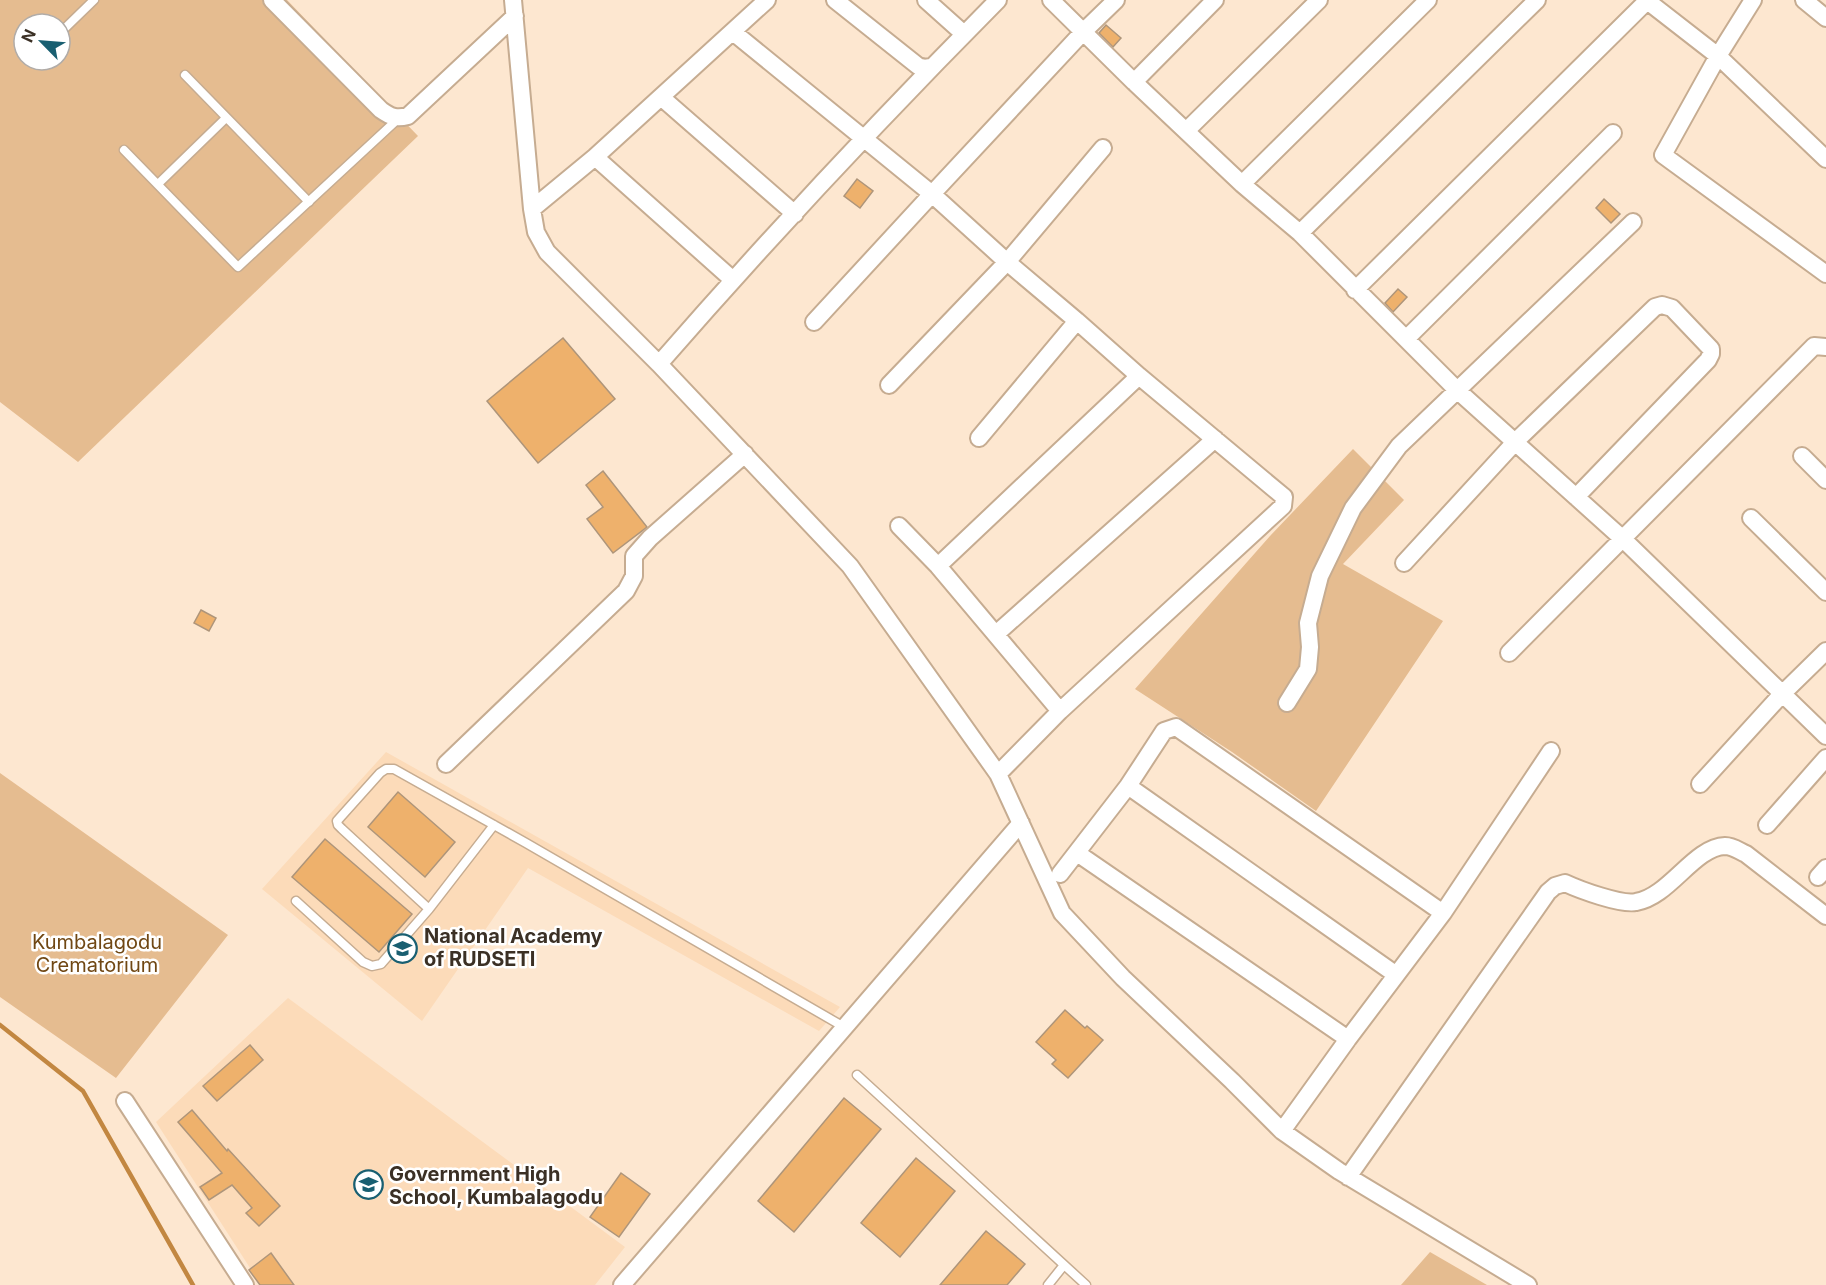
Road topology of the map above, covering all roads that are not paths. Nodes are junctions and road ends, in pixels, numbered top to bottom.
1 (94, 0) edge
2 (272, 0) edge
3 (767, 0) edge
4 (835, 0) edge
5 (926, 0) edge
6 (998, 0) edge
7 (1051, 0) edge
8 (1116, 0) edge
9 (1215, 0) edge
10 (1320, 0) edge
11 (1428, 0) edge
12 (1537, 0) edge
13 (1754, 0) edge
14 (1804, 0) edge
15 (1646, 1) edge
16 (514, 8) edge
17 (1826, 18) edge
18 (72, 21) edge
19 (733, 32) junction
20 (1083, 32) junction
21 (964, 34) junction
22 (1718, 56) junction
23 (931, 67) junction
24 (185, 75) dead end
25 (1134, 82) junction
26 (661, 98) junction
27 (226, 118) junction
28 (399, 118) junction
29 (1186, 130) junction
30 (1613, 133) dead end
31 (864, 139) junction
32 (1103, 148) dead end
33 (124, 150) dead end
34 (595, 157) junction
35 (1826, 159) edge
36 (158, 184) junction
37 (1242, 184) junction
38 (932, 194) junction
39 (309, 202) junction
40 (532, 209) junction
41 (795, 214) junction
42 (1633, 222) dead end
43 (1300, 233) junction
44 (1007, 262) junction
45 (1826, 274) edge
46 (733, 280) junction
47 (1355, 290) junction
48 (1077, 321) junction
49 (814, 322) dead end
50 (1406, 339) junction
51 (1826, 347) edge
52 (659, 364) junction
53 (1139, 376) junction
54 (889, 385) dead end
55 (1457, 390) junction
56 (979, 438) dead end
57 (1215, 439) junction
58 (1515, 442) junction
59 (745, 454) junction
60 (1802, 456) dead end
61 (1826, 480) edge
62 (1576, 497) junction
63 (1751, 518) dead end
64 (899, 526) dead end
65 (1624, 540) junction
66 (1404, 563) dead end
67 (938, 566) junction
68 (1826, 592) edge
69 (996, 634) junction
70 (1826, 651) edge
71 (1509, 653) dead end
72 (1782, 694) junction
73 (1287, 703) dead end
74 (1060, 711) junction
75 (1826, 736) edge
76 (1551, 751) dead end
77 (1826, 758) edge
78 (446, 764) dead end
79 (998, 774) junction
80 (1700, 784) dead end
81 (1128, 786) junction
82 (1021, 823) junction
83 (494, 825) junction
84 (1767, 825) dead end
85 (1077, 853) junction
86 (1060, 874) dead end
87 (296, 902) dead end
88 (429, 909) junction
89 (1443, 913) junction
90 (1826, 916) edge
91 (1395, 974) junction
92 (844, 1027) junction
93 (1348, 1039) junction
94 (857, 1075) dead end
95 (125, 1101) dead end
96 (1282, 1131) junction
97 (1348, 1177) junction
98 (1064, 1265) junction
99 (245, 1285) edge
100 (622, 1285) edge
101 (1048, 1285) edge
102 (1086, 1285) edge
103 (1528, 1285) edge

1 - 18 lane
2 - 28 street
3 - 19 street
4 - 23 street
5 - 21 street
6 - 21 street
7 - 20 street
8 - 20 street
9 - 25 street
10 - 29 street
11 - 37 street
12 - 43 street
13 - 22 street
14 - 17 street
15 - 22 street
15 - 47 street
16 - 28 street
16 - 40 street
19 - 26 street
19 - 31 street
20 - 25 street
20 - 38 street
21 - 23 street
22 - 35 street
22 - 45 street
23 - 31 street
24 - 27 lane
25 - 29 street
26 - 34 street
26 - 41 street
27 - 36 lane
27 - 39 lane
28 - 39 lane
29 - 37 street
30 - 50 street
31 - 38 street
31 - 41 street
32 - 44 street
33 - 36 lane
34 - 40 street
34 - 46 street
36 - 39 lane
37 - 43 street
38 - 44 street
38 - 49 street
40 - 52 street
41 - 46 street
42 - 55 street
43 - 47 street
44 - 48 street
44 - 54 street
46 - 52 street
47 - 50 street
48 - 53 street
48 - 56 street
50 - 55 street
51 - 65 street
52 - 59 street
53 - 57 street
53 - 67 street
55 - 58 street
55 - 73 street
57 - 69 street
57 - 74 street
58 - 62 street
58 - 62 street
58 - 66 street
59 - 78 street
59 - 79 street
60 - 61 street
62 - 65 street
63 - 68 street
64 - 67 street
65 - 71 street
65 - 72 street
67 - 69 street
69 - 74 street
70 - 72 street
72 - 75 street
72 - 80 street
74 - 79 street
76 - 89 street
77 - 84 street
79 - 82 street
81 - 85 street
81 - 89 street
81 - 91 street
82 - 92 street
82 - 96 street
83 - 88 lane
83 - 88 lane
83 - 92 lane
85 - 86 street
85 - 93 street
87 - 88 lane
89 - 91 street
90 - 97 street
91 - 93 street
92 - 100 street
93 - 96 street
94 - 98 lane
95 - 99 street
96 - 97 street
97 - 103 street
98 - 101 lane
98 - 102 lane

